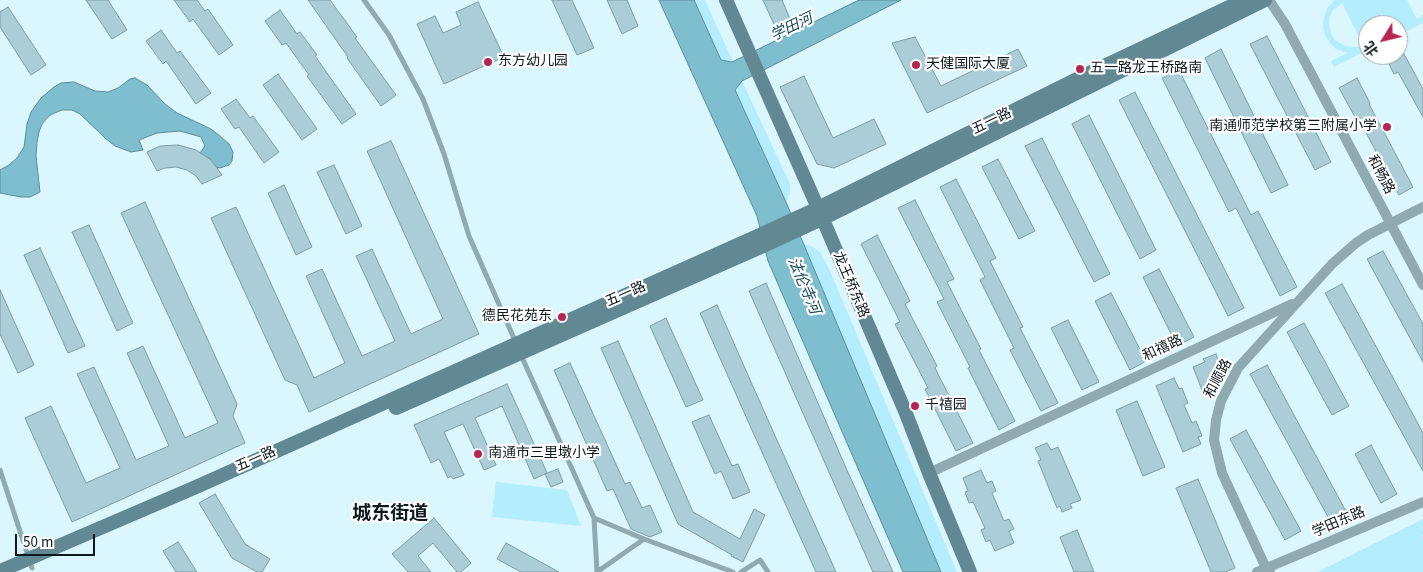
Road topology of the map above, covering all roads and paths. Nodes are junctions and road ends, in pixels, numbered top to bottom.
1 (364, 0) edge
2 (726, 0) edge
3 (1244, 0) edge
4 (1267, 0) edge
5 (1423, 207) edge
6 (820, 213) junction
7 (1390, 224) junction
8 (1423, 285) edge
9 (1297, 302) junction
10 (518, 348) junction
11 (0, 470) edge
12 (929, 473) junction
13 (1423, 502) edge
14 (594, 518) junction
15 (644, 540) junction
16 (28, 566) edge
17 (1264, 571) edge
18 (0, 572) edge
19 (597, 572) edge
20 (733, 572) edge
21 (741, 572) edge
22 (768, 572) edge
23 (970, 572) edge

1 - 10 lane
2 - 6 main road, 龙王桥东路
3 - 6 main road, 五一路
4 - 6 main road, 五一路
4 - 7 street, 和畅路
5 - 7 street, 和禧路
6 - 10 main road, 五一路
6 - 12 main road, 龙王桥东路
7 - 8 street, 和畅路
7 - 9 street, 和禧路
9 - 12 street, 和禧路
9 - 17 street, 和顺路
10 - 14 lane
10 - 16 main road, 五一路
11 - 16 lane
12 - 23 main road, 龙王桥东路
13 - 17 street, 学田东路
14 - 15 lane
14 - 19 lane
15 - 19 lane
15 - 20 lane
16 - 18 main road, 五一路
21 - 22 lane

